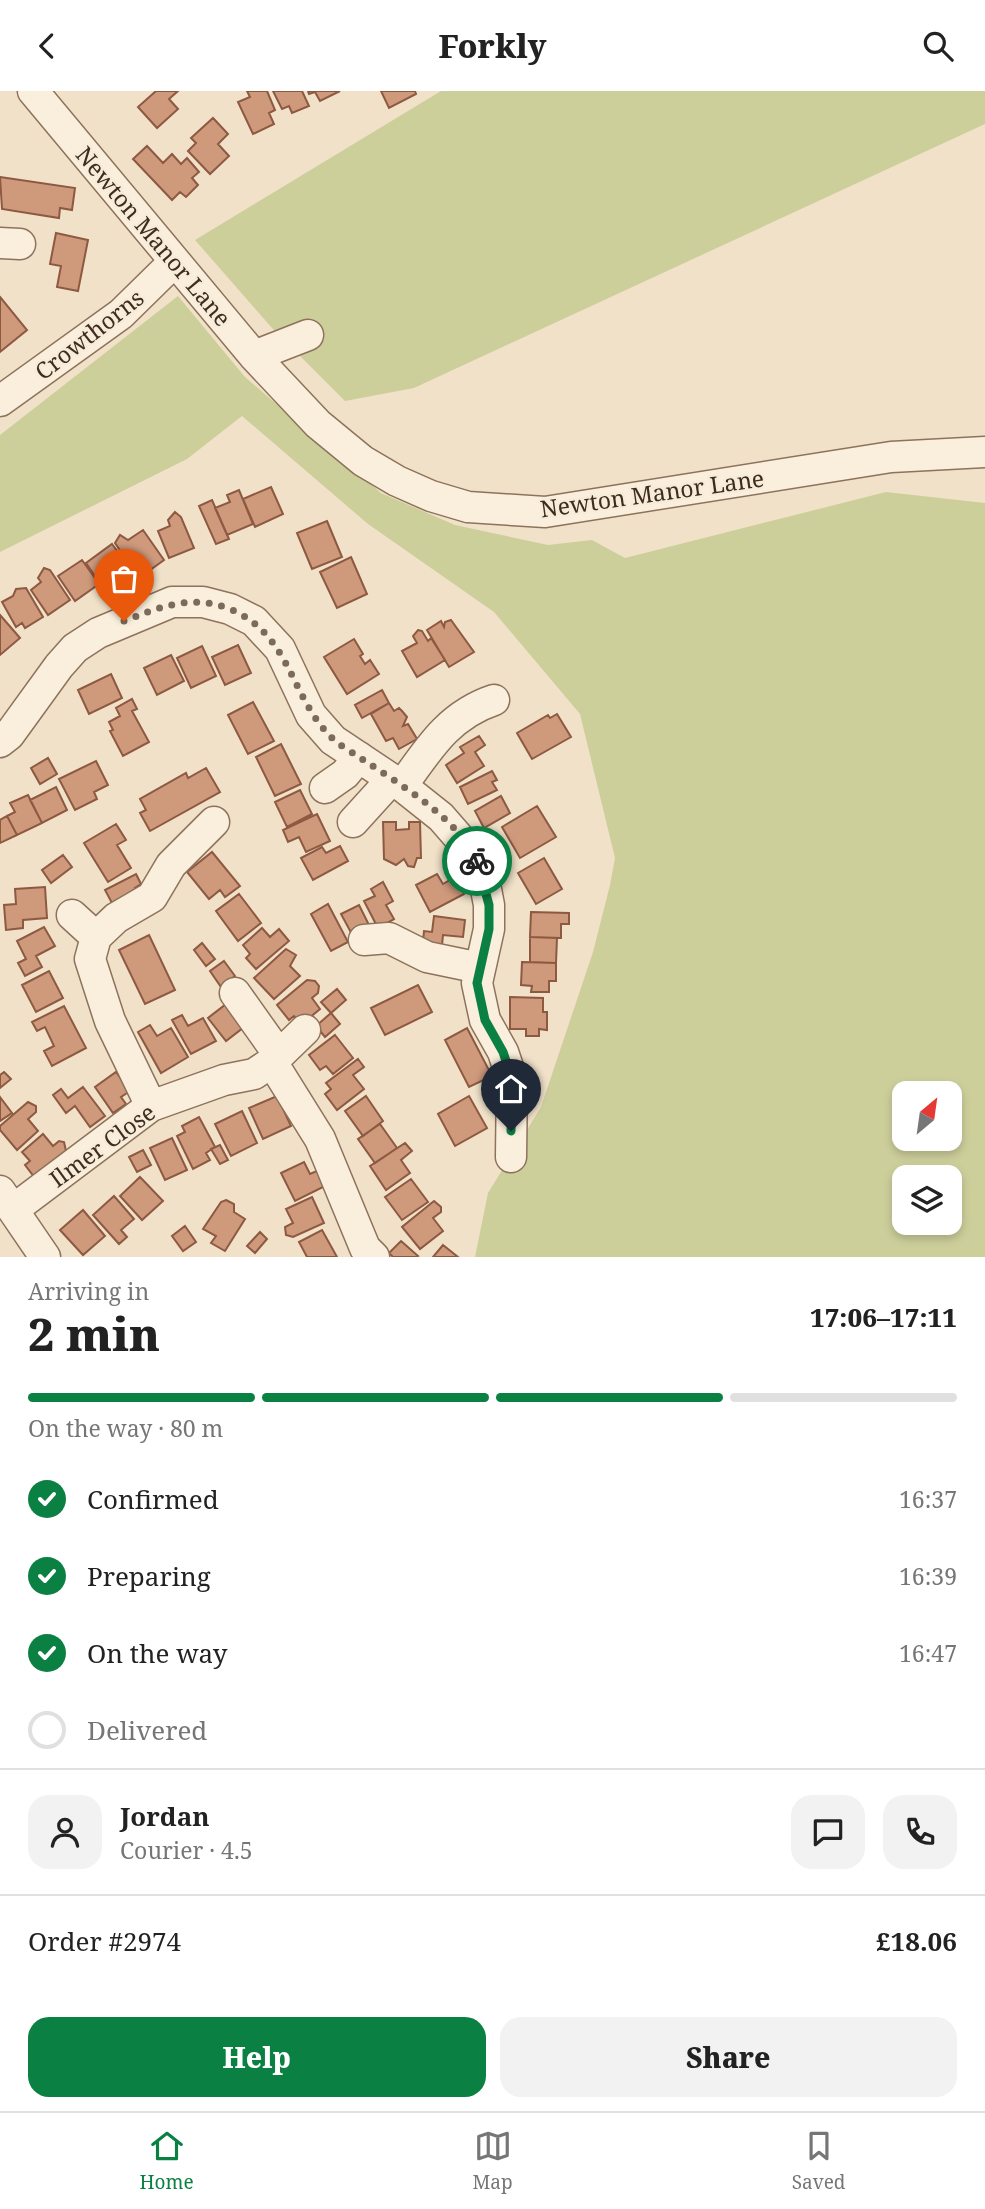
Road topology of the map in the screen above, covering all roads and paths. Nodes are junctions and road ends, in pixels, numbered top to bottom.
1 (33, 91) edge
2 (174, 262) junction
3 (309, 335) dead end
4 (254, 356) junction
5 (0, 401) edge
6 (985, 452) edge
7 (474, 699) dead end
8 (0, 742) edge
9 (359, 757) junction
10 (397, 782) junction
11 (325, 788) dead end
12 (214, 822) dead end
13 (353, 822) dead end
14 (72, 915) dead end
15 (96, 937) junction
16 (364, 940) dead end
17 (480, 968) junction
18 (235, 993) dead end
19 (305, 1030) dead end
20 (276, 1059) junction
21 (151, 1106) junction
22 (511, 1157) dead end
23 (7, 1200) edge
24 (45, 1257) edge
25 (374, 1257) edge

1 - 2 street, Newton Manor Lane
2 - 4 street, Newton Manor Lane
2 - 5 street, Crowthorns
3 - 4 street
4 - 6 street, Newton Manor Lane
7 - 10 street
8 - 9 street
9 - 10 street
9 - 11 street
10 - 13 street
10 - 17 street
12 - 15 street
14 - 15 street
15 - 21 street
16 - 17 street
17 - 22 street
18 - 20 street
19 - 20 street, Ilmer Close
20 - 21 street, Ilmer Close
20 - 25 street
21 - 23 street, Ilmer Close
23 - 24 street

